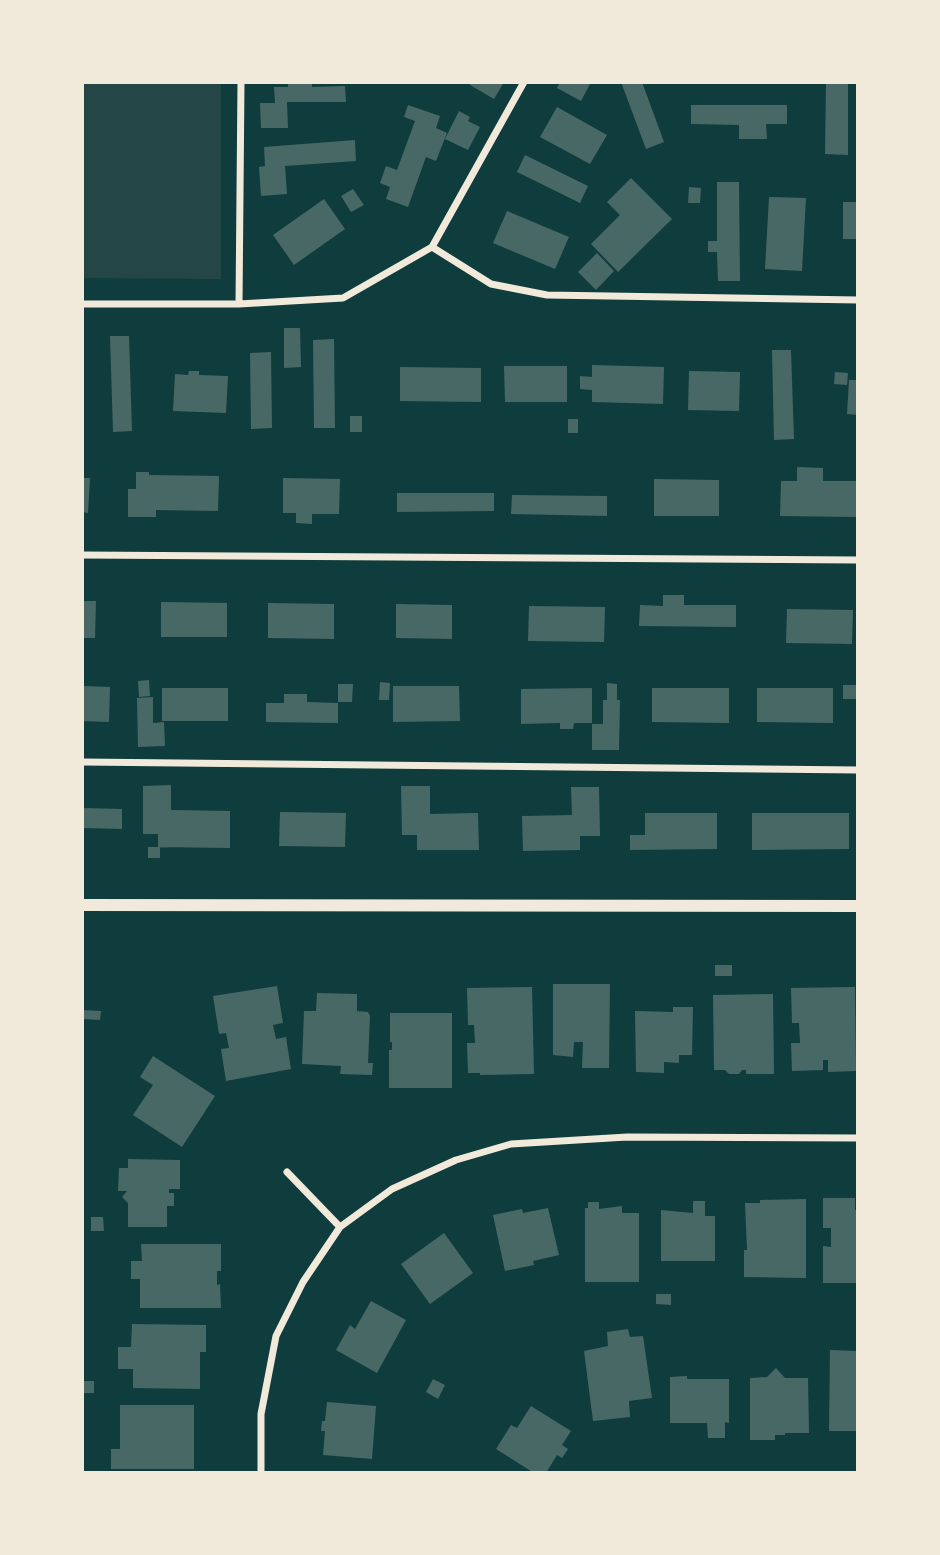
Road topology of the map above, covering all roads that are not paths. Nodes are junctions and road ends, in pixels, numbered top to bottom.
1 (242, 82) edge
2 (524, 82) edge
3 (432, 247) junction
4 (858, 299) edge
5 (82, 304) edge
6 (239, 304) junction
7 (82, 555) edge
8 (858, 560) edge
9 (82, 762) edge
10 (858, 770) edge
11 (82, 905) edge
12 (858, 906) edge
13 (858, 1138) edge
14 (287, 1172) dead end
15 (340, 1227) junction
16 (261, 1473) edge

1 - 6 street
2 - 3 street
3 - 4 street
3 - 6 street
5 - 6 street
7 - 8 street
9 - 10 street
11 - 12 street
13 - 15 street
14 - 15 street
15 - 16 street

